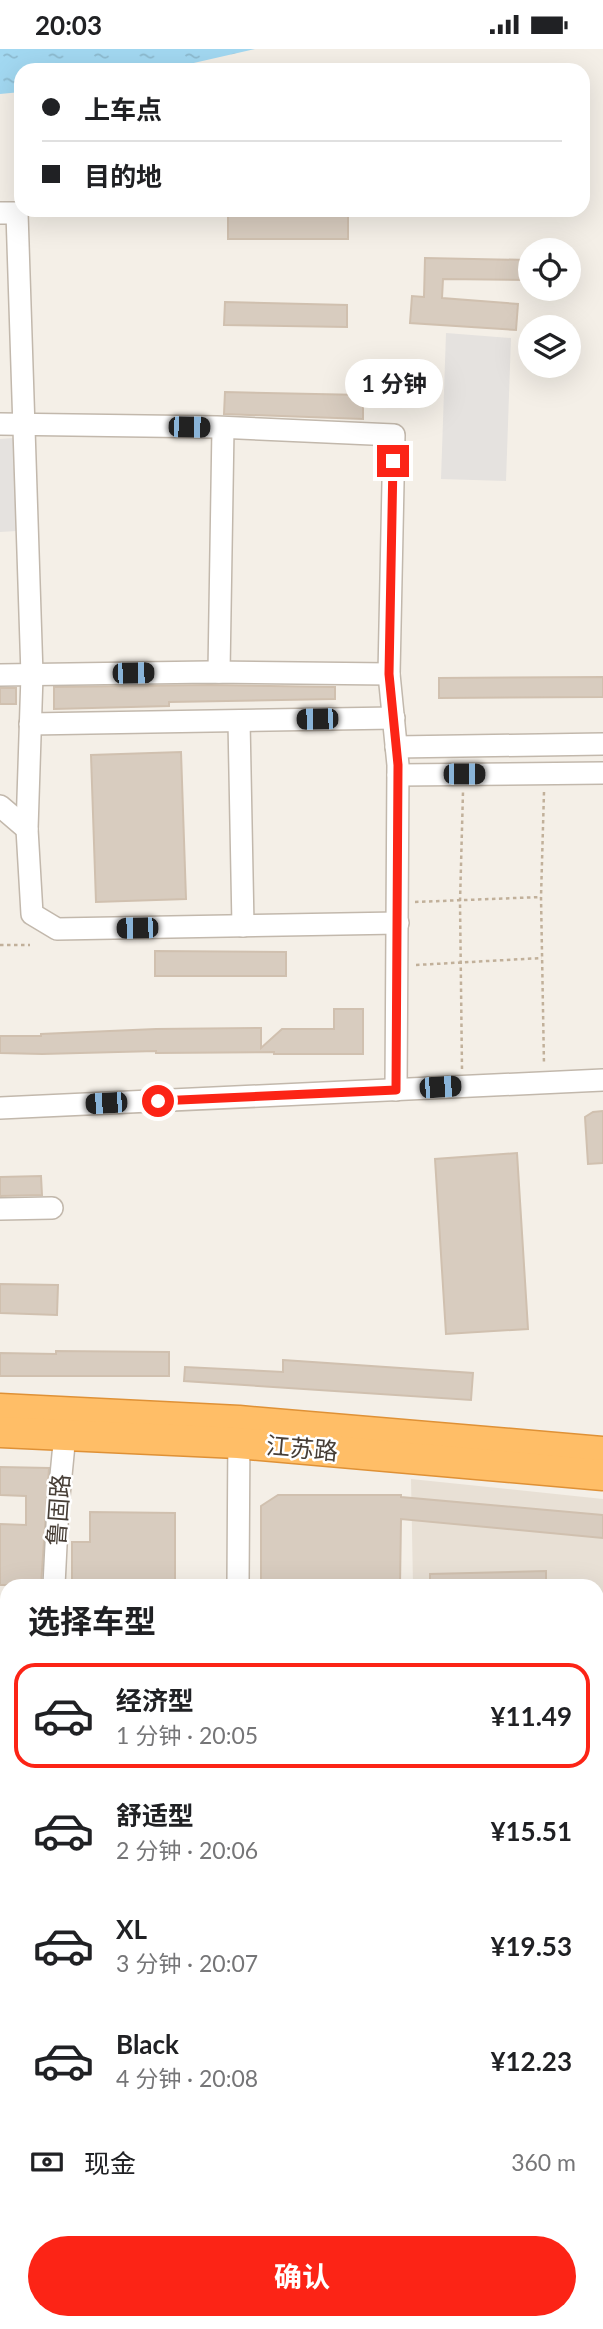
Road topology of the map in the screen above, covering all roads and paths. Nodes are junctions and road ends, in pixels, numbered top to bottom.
1 (17, 217) edge
2 (23, 424) junction
3 (0, 425) edge
4 (223, 428) junction
5 (219, 672) junction
6 (389, 674) junction
7 (0, 675) edge
8 (32, 675) junction
9 (394, 718) junction
10 (239, 721) junction
11 (30, 725) junction
12 (603, 744) edge
13 (396, 747) junction
14 (603, 773) edge
15 (464, 774) junction
16 (545, 774) junction
17 (398, 775) junction
18 (0, 806) edge
19 (27, 829) junction
20 (541, 897) junction
21 (460, 902) junction
22 (398, 913) junction
23 (243, 926) junction
24 (0, 945) edge
25 (30, 945) dead end
26 (542, 958) junction
27 (461, 964) junction
28 (398, 966) junction
29 (603, 1080) edge
30 (545, 1082) junction
31 (462, 1086) junction
32 (396, 1090) junction
33 (0, 1108) edge
34 (52, 1208) dead end
35 (0, 1209) edge
36 (0, 1409) edge
37 (0, 1432) edge
38 (239, 1432) junction
39 (65, 1434) junction
40 (603, 1452) edge
41 (603, 1475) edge
42 (54, 1579) edge
43 (238, 1579) edge

1 - 2 street
2 - 3 street
2 - 4 street
2 - 8 street
4 - 5 street
4 - 6 street
5 - 6 street
5 - 8 street
6 - 9 street
7 - 8 street
8 - 11 street
9 - 10 street
9 - 13 street
10 - 11 street
10 - 23 street
11 - 19 street
12 - 13 street
13 - 17 street
14 - 16 street
15 - 16 street
15 - 17 street
15 - 21 path
16 - 20 path
17 - 22 street
18 - 19 street
19 - 23 street
20 - 21 path
20 - 26 path
21 - 22 path
21 - 27 path
22 - 23 street
22 - 28 street
24 - 25 path
26 - 27 path
26 - 30 path
27 - 28 path
27 - 31 path
28 - 32 street
29 - 30 street
30 - 31 street
31 - 32 street
32 - 33 street
34 - 35 street
36 - 38 highway, 江苏路
37 - 39 highway, 江苏路
38 - 39 highway, 江苏路
38 - 40 highway, 江苏路
38 - 41 highway, 江苏路
38 - 43 street
39 - 42 street, 鲁固路

